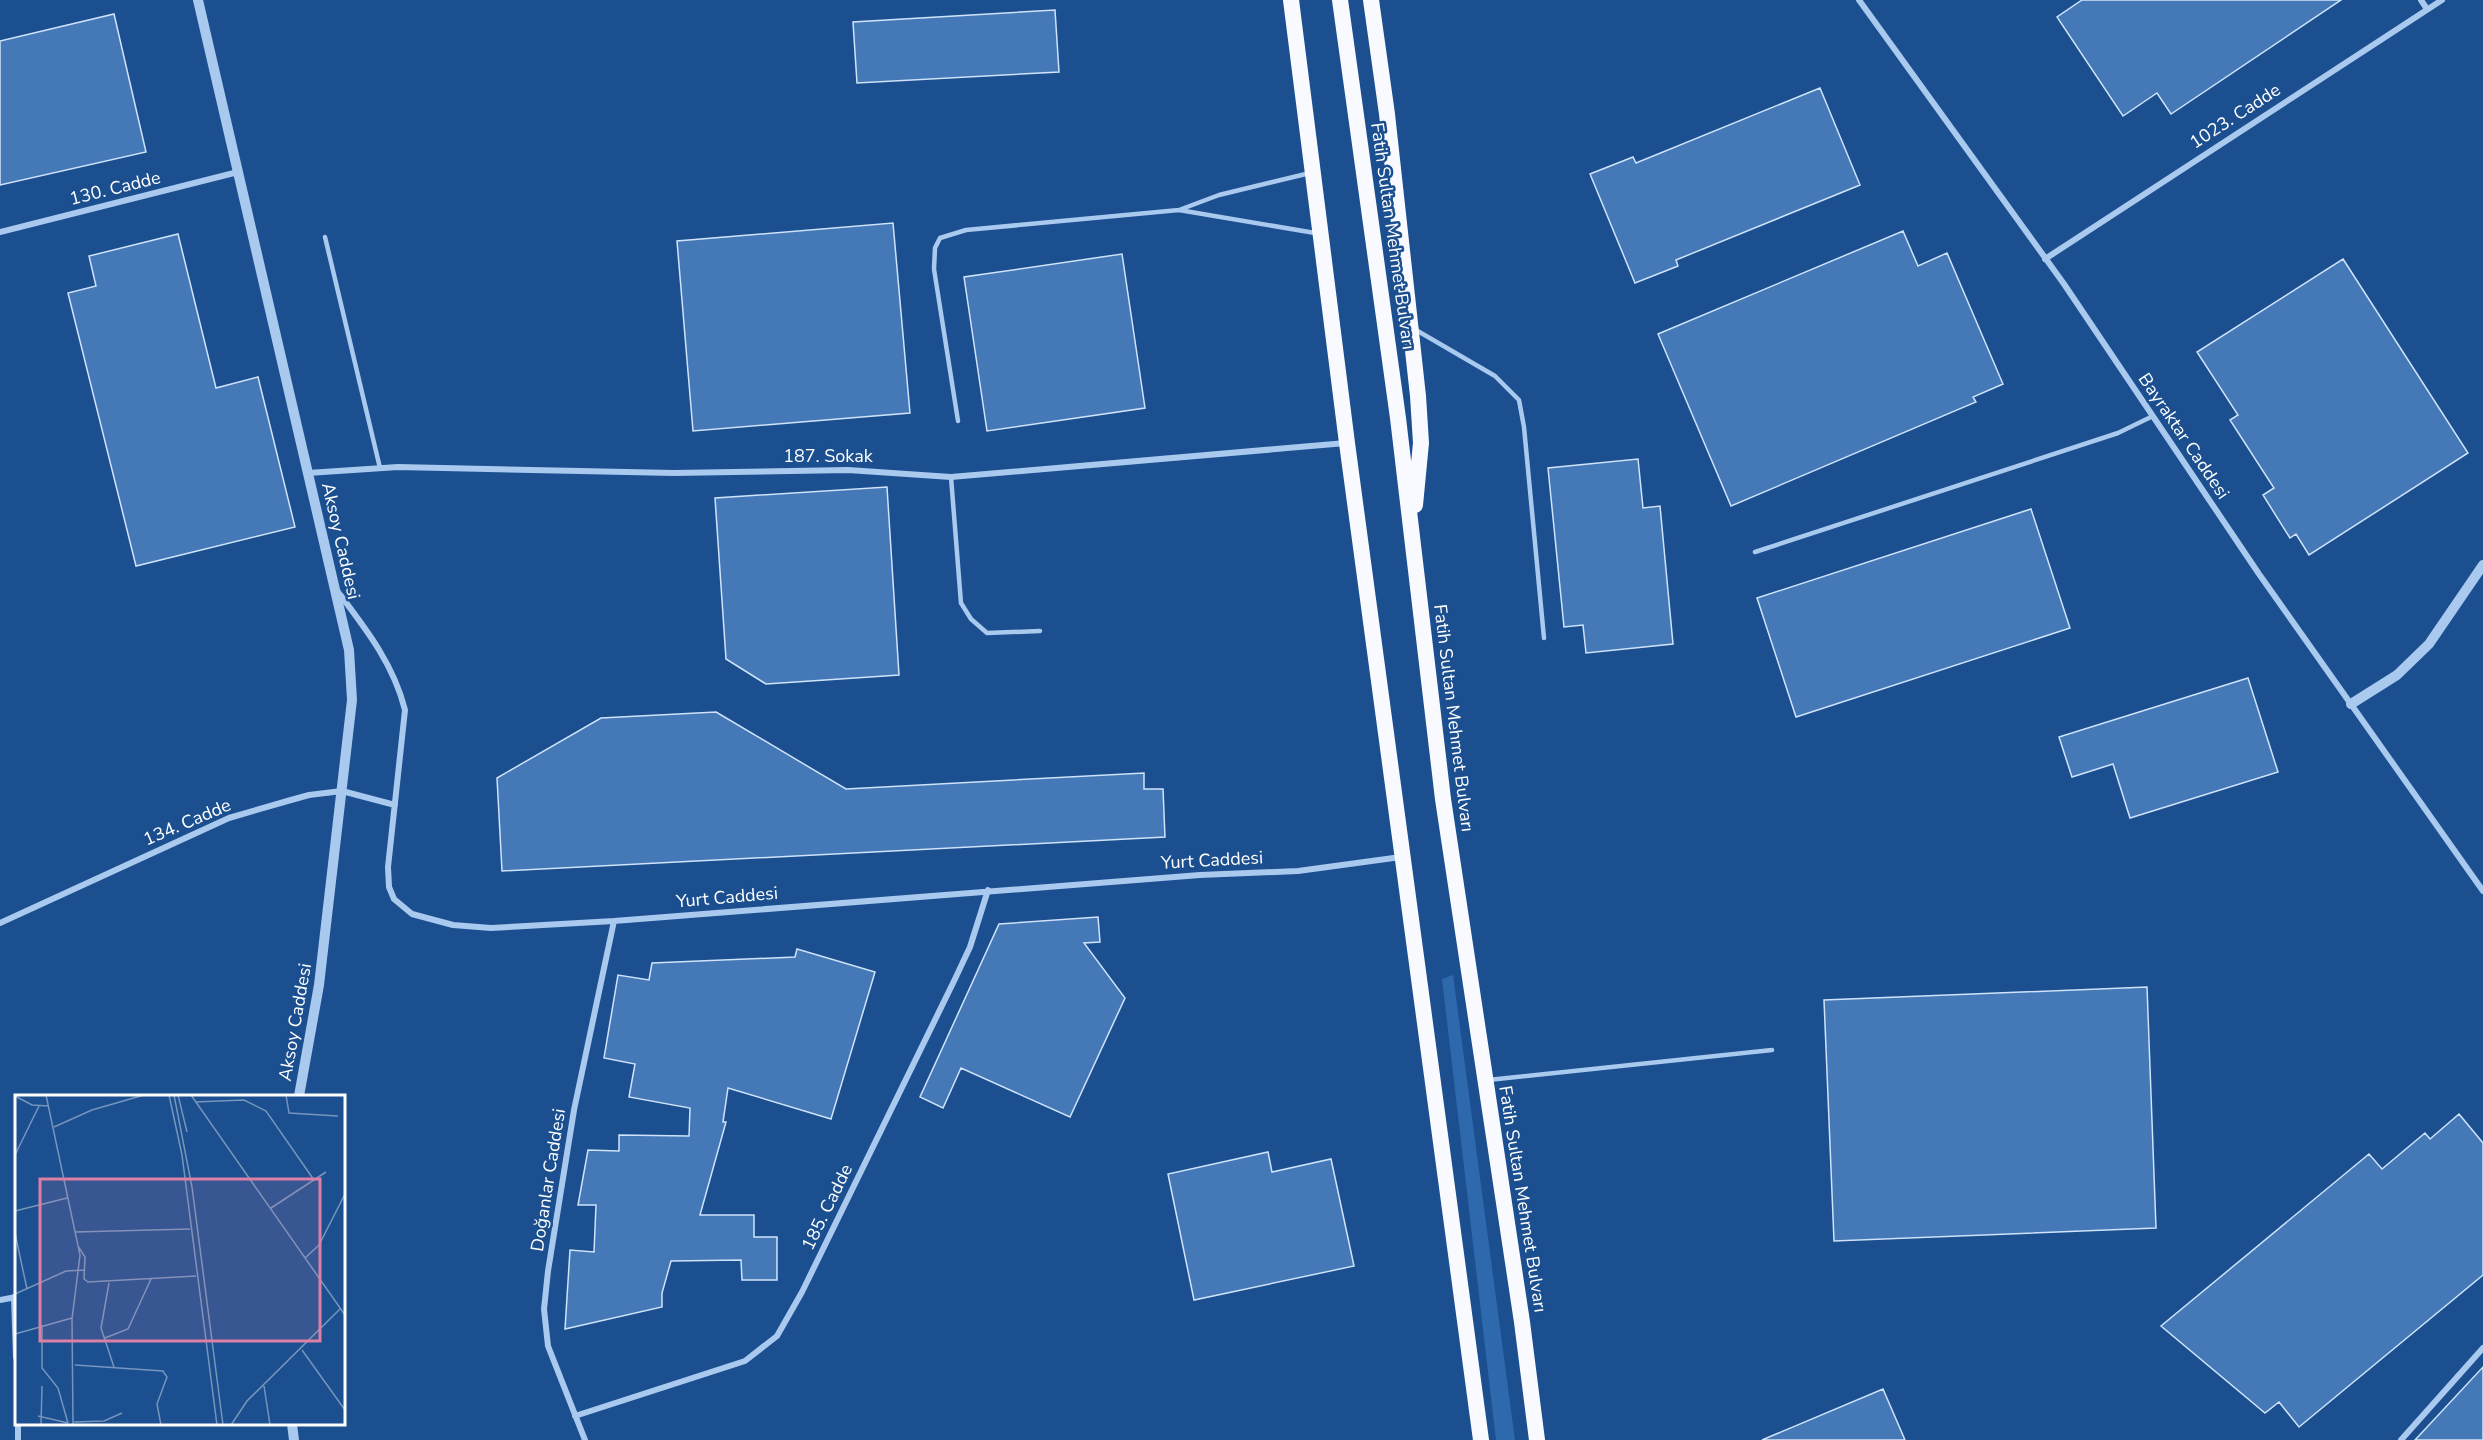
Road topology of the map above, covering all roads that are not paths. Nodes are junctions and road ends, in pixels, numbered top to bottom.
1 (198, 0) edge
2 (1284, 0) edge
3 (1291, 0) edge
4 (1340, 0) edge
5 (1371, 0) edge
6 (1858, 0) edge
7 (2421, 0) edge
8 (2442, 0) edge
9 (2427, 9) junction
10 (1302, 81) junction
11 (238, 172) junction
12 (1312, 172) junction
13 (1179, 210) junction
14 (0, 232) edge
15 (1321, 235) junction
16 (325, 237) dead end
17 (2045, 259) junction
18 (1411, 327) junction
19 (2153, 416) junction
20 (958, 421) dead end
21 (1347, 443) junction
22 (380, 468) junction
23 (308, 473) junction
24 (951, 477) junction
25 (1412, 539) junction
26 (1755, 552) dead end
27 (2483, 565) edge
28 (334, 586) junction
29 (1040, 631) dead end
30 (1544, 638) dead end
31 (2351, 704) junction
32 (342, 791) junction
33 (395, 805) junction
34 (1402, 857) junction
35 (988, 890) junction
36 (2483, 891) edge
37 (614, 921) junction
38 (0, 923) edge
39 (1773, 1050) dead end
40 (1485, 1080) junction
41 (299, 1095) edge
42 (15, 1297) edge
43 (0, 1300) edge
44 (2483, 1348) edge
45 (575, 1416) junction
46 (292, 1425) edge
47 (294, 1440) edge
48 (585, 1440) edge
49 (1481, 1440) edge
50 (1537, 1440) edge
51 (2401, 1440) edge

1 - 11 street, Aksoy Caddesi
2 - 10 highway
3 - 10 highway
4 - 25 highway, Fatih Sultan Mehmet Bulvarı
5 - 18 highway
6 - 17 street, Bayraktar Caddesi
7 - 9 street
8 - 9 street, 1023. Cadde
9 - 17 street, 1023. Cadde
10 - 12 highway
11 - 14 street, 130. Cadde
11 - 23 street, Aksoy Caddesi
12 - 13 lane
12 - 15 highway
13 - 15 lane
13 - 20 lane
15 - 21 highway
16 - 22 lane
17 - 19 street, Bayraktar Caddesi
18 - 25 highway
18 - 30 lane
19 - 26 lane
19 - 31 street, Bayraktar Caddesi
21 - 24 street, 187. Sokak
21 - 34 highway
22 - 23 street, 187. Sokak
22 - 24 street, 187. Sokak
23 - 28 street, Aksoy Caddesi
24 - 29 lane
25 - 40 highway, Fatih Sultan Mehmet Bulvarı
27 - 31 street
28 - 32 street, Aksoy Caddesi
28 - 33 street, Yurt Caddesi
31 - 36 street, Bayraktar Caddesi
32 - 33 street, 134. Cadde
32 - 38 street, 134. Cadde
32 - 41 street, Aksoy Caddesi
33 - 37 street, Yurt Caddesi
34 - 35 street, Yurt Caddesi
34 - 49 highway
35 - 37 street, Yurt Caddesi
35 - 45 street, 185. Cadde
37 - 45 street, Doğanlar Caddesi
39 - 40 lane
40 - 50 highway, Fatih Sultan Mehmet Bulvarı
42 - 43 street
44 - 51 street
45 - 48 street, Doğanlar Caddesi
46 - 47 street

